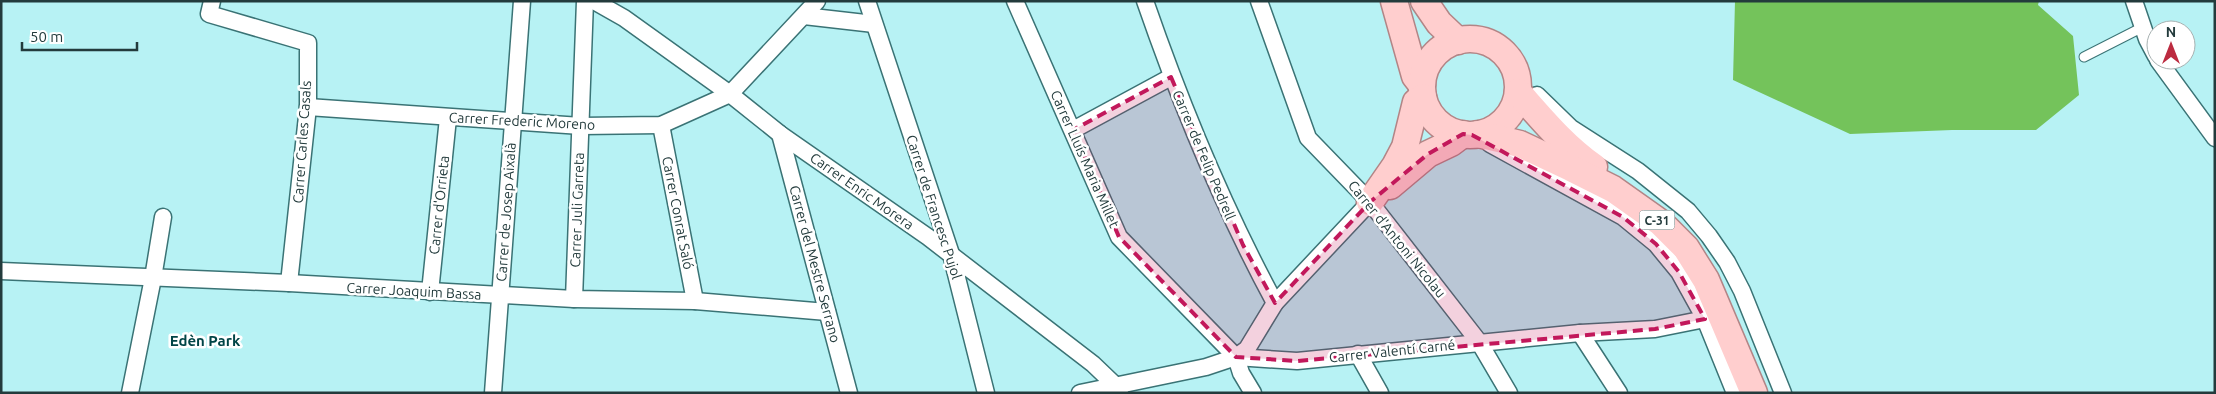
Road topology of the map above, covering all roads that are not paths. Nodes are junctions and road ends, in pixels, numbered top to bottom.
1 (522, 1) edge
2 (585, 1) edge
3 (594, 1) edge
4 (818, 1) edge
5 (867, 1) edge
6 (1015, 1) edge
7 (1145, 1) edge
8 (1259, 1) edge
9 (1394, 1) edge
10 (1410, 1) edge
11 (1424, 1) edge
12 (1444, 1) edge
13 (2134, 1) edge
14 (211, 8) edge
15 (804, 16) junction
16 (874, 24) junction
17 (2143, 27) junction
18 (2146, 34) edge
19 (1466, 40) junction
20 (2084, 57) dead end
21 (2165, 70) edge
22 (1171, 77) junction
23 (1424, 84) junction
24 (1518, 88) junction
25 (730, 94) junction
26 (308, 107) junction
27 (448, 118) junction
28 (513, 121) junction
29 (661, 125) junction
30 (581, 126) junction
31 (1073, 130) junction
32 (780, 134) junction
33 (1471, 134) junction
34 (2215, 138) edge
35 (1370, 202) junction
36 (163, 217) dead end
37 (951, 254) junction
38 (1, 271) edge
39 (153, 278) junction
40 (289, 283) junction
41 (430, 292) junction
42 (500, 296) junction
43 (574, 299) junction
44 (695, 301) junction
45 (1275, 303) junction
46 (827, 312) junction
47 (1705, 319) junction
48 (1580, 333) junction
49 (1479, 342) junction
50 (1358, 354) junction
51 (1236, 358) junction
52 (1118, 390) edge
53 (130, 393) edge
54 (493, 393) edge
55 (849, 393) edge
56 (986, 393) edge
57 (1080, 393) edge
58 (1253, 393) edge
59 (1380, 393) edge
60 (1509, 393) edge
61 (1620, 393) edge
62 (1736, 393) edge
63 (1754, 393) edge
64 (1766, 393) edge
65 (1783, 393) edge

1 - 28 street, Carrer de Josep Aixalà
2 - 30 street, Carrer Juli Garreta
3 - 25 street, Carrer Enric Morera
4 - 15 street
5 - 16 street, Carrer de Francesc Pujol
6 - 31 street, Carrer Lluís Maria Millet
7 - 22 street, Carrer de Felip Pedrell
8 - 35 street, Carrer d'Antoni Nicolau
9 - 23 main road
10 - 23 main road, C-31
11 - 19 main road
12 - 19 main road
13 - 17 street
14 - 26 street, Carrer Carles Casals
15 - 16 street
15 - 25 street
16 - 37 street, Carrer de Francesc Pujol
17 - 18 street
17 - 20 lane
19 - 23 main road
19 - 24 main road, C-31
21 - 34 street
22 - 31 street
22 - 45 street, Carrer de Felip Pedrell
23 - 33 main road, C-31
23 - 35 main road
24 - 33 main road
24 - 64 main road, C-31
24 - 65 street
25 - 29 street, Carrer Frederic Moreno
25 - 32 street, Carrer Enric Morera
26 - 27 street, Carrer Frederic Moreno
26 - 40 street, Carrer Carles Casals
27 - 28 street, Carrer Frederic Moreno
27 - 41 street, Carrer d'Orrieta
28 - 30 street, Carrer Frederic Moreno
28 - 42 street, Carrer de Josep Aixalà
29 - 30 street, Carrer Frederic Moreno
29 - 44 street, Carrer Conrat Saló
30 - 43 street, Carrer Juli Garreta
31 - 51 street, Carrer Lluís Maria Millet
32 - 37 street, Carrer Enric Morera
32 - 46 street, Carrer del Mestre Serrano
33 - 35 main road
33 - 47 street
33 - 63 main road, C-31
35 - 45 street
35 - 49 street, Carrer d'Antoni Nicolau
36 - 39 street
37 - 52 street, Carrer Enric Morera
37 - 56 street, Carrer de Francesc Pujol
38 - 39 street, Carrer Joaquim Bassa
39 - 40 street, Carrer Joaquim Bassa
39 - 53 street
40 - 41 street, Carrer Joaquim Bassa
41 - 42 street, Carrer Joaquim Bassa
42 - 43 street, Carrer Joaquim Bassa
42 - 54 street, Carrer de Josep Aixalà
43 - 44 street, Carrer Joaquim Bassa
44 - 46 street, Carrer Joaquim Bassa
45 - 51 street
46 - 55 street, Carrer del Mestre Serrano
47 - 48 street, Carrer Valentí Carné
47 - 62 street
48 - 49 street, Carrer Valentí Carné
48 - 61 street
49 - 50 street, Carrer Valentí Carné
49 - 60 street, Carrer d'Antoni Nicolau
50 - 51 street, Carrer Valentí Carné
50 - 59 street
51 - 52 street, Carrer Valentí Carné
51 - 58 street, Carrer Lluís Maria Millet
52 - 57 street, Carrer Valentí Carné

